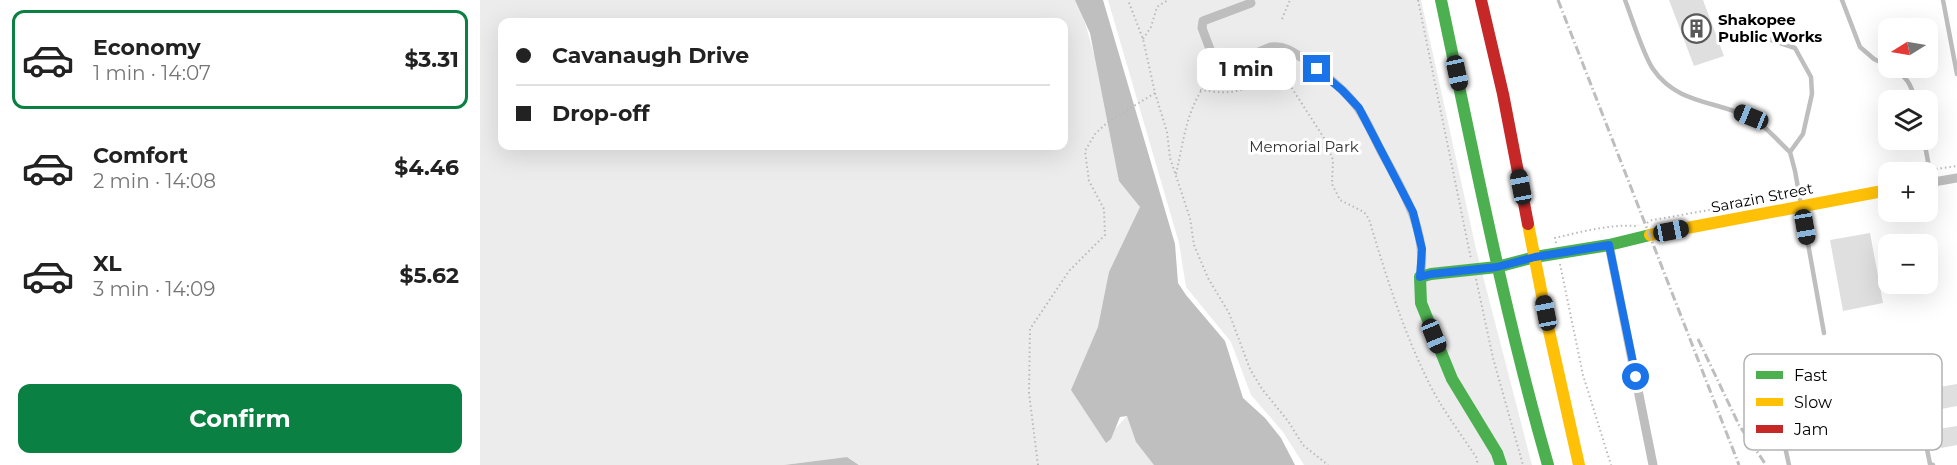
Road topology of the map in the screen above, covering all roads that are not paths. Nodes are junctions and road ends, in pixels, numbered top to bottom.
1 (1441, 0) edge
2 (1481, 0) edge
3 (1625, 0) edge
4 (1842, 0) edge
5 (1943, 0) edge
6 (1251, 3) dead end
7 (1744, 38) dead end
8 (1878, 61) edge
9 (1957, 74) edge
10 (1790, 152) junction
11 (1957, 178) edge
12 (1938, 182) edge
13 (1878, 191) edge
14 (1800, 200) junction
15 (1609, 245) junction
16 (1535, 257) junction
17 (1497, 267) junction
18 (1420, 277) junction
19 (1824, 333) dead end
20 (1786, 450) edge
21 (1927, 450) edge
22 (1501, 465) edge
23 (1548, 465) edge
24 (1579, 465) edge
25 (1653, 465) edge
26 (1789, 465) edge
27 (1933, 465) edge

1 - 17 main road
2 - 16 main road
3 - 10 lane
4 - 8 lane
5 - 9 lane
6 - 18 street
7 - 10 lane
10 - 14 lane
11 - 12 street
13 - 14 main road, Sarazin Street
14 - 15 main road, Sarazin Street
14 - 19 lane
15 - 16 main road, Sarazin Street
15 - 25 street
16 - 17 main road, Sarazin Street
16 - 24 main road
17 - 18 main road, Sarazin Street
17 - 23 main road
18 - 22 main road
20 - 26 lane
21 - 27 lane

